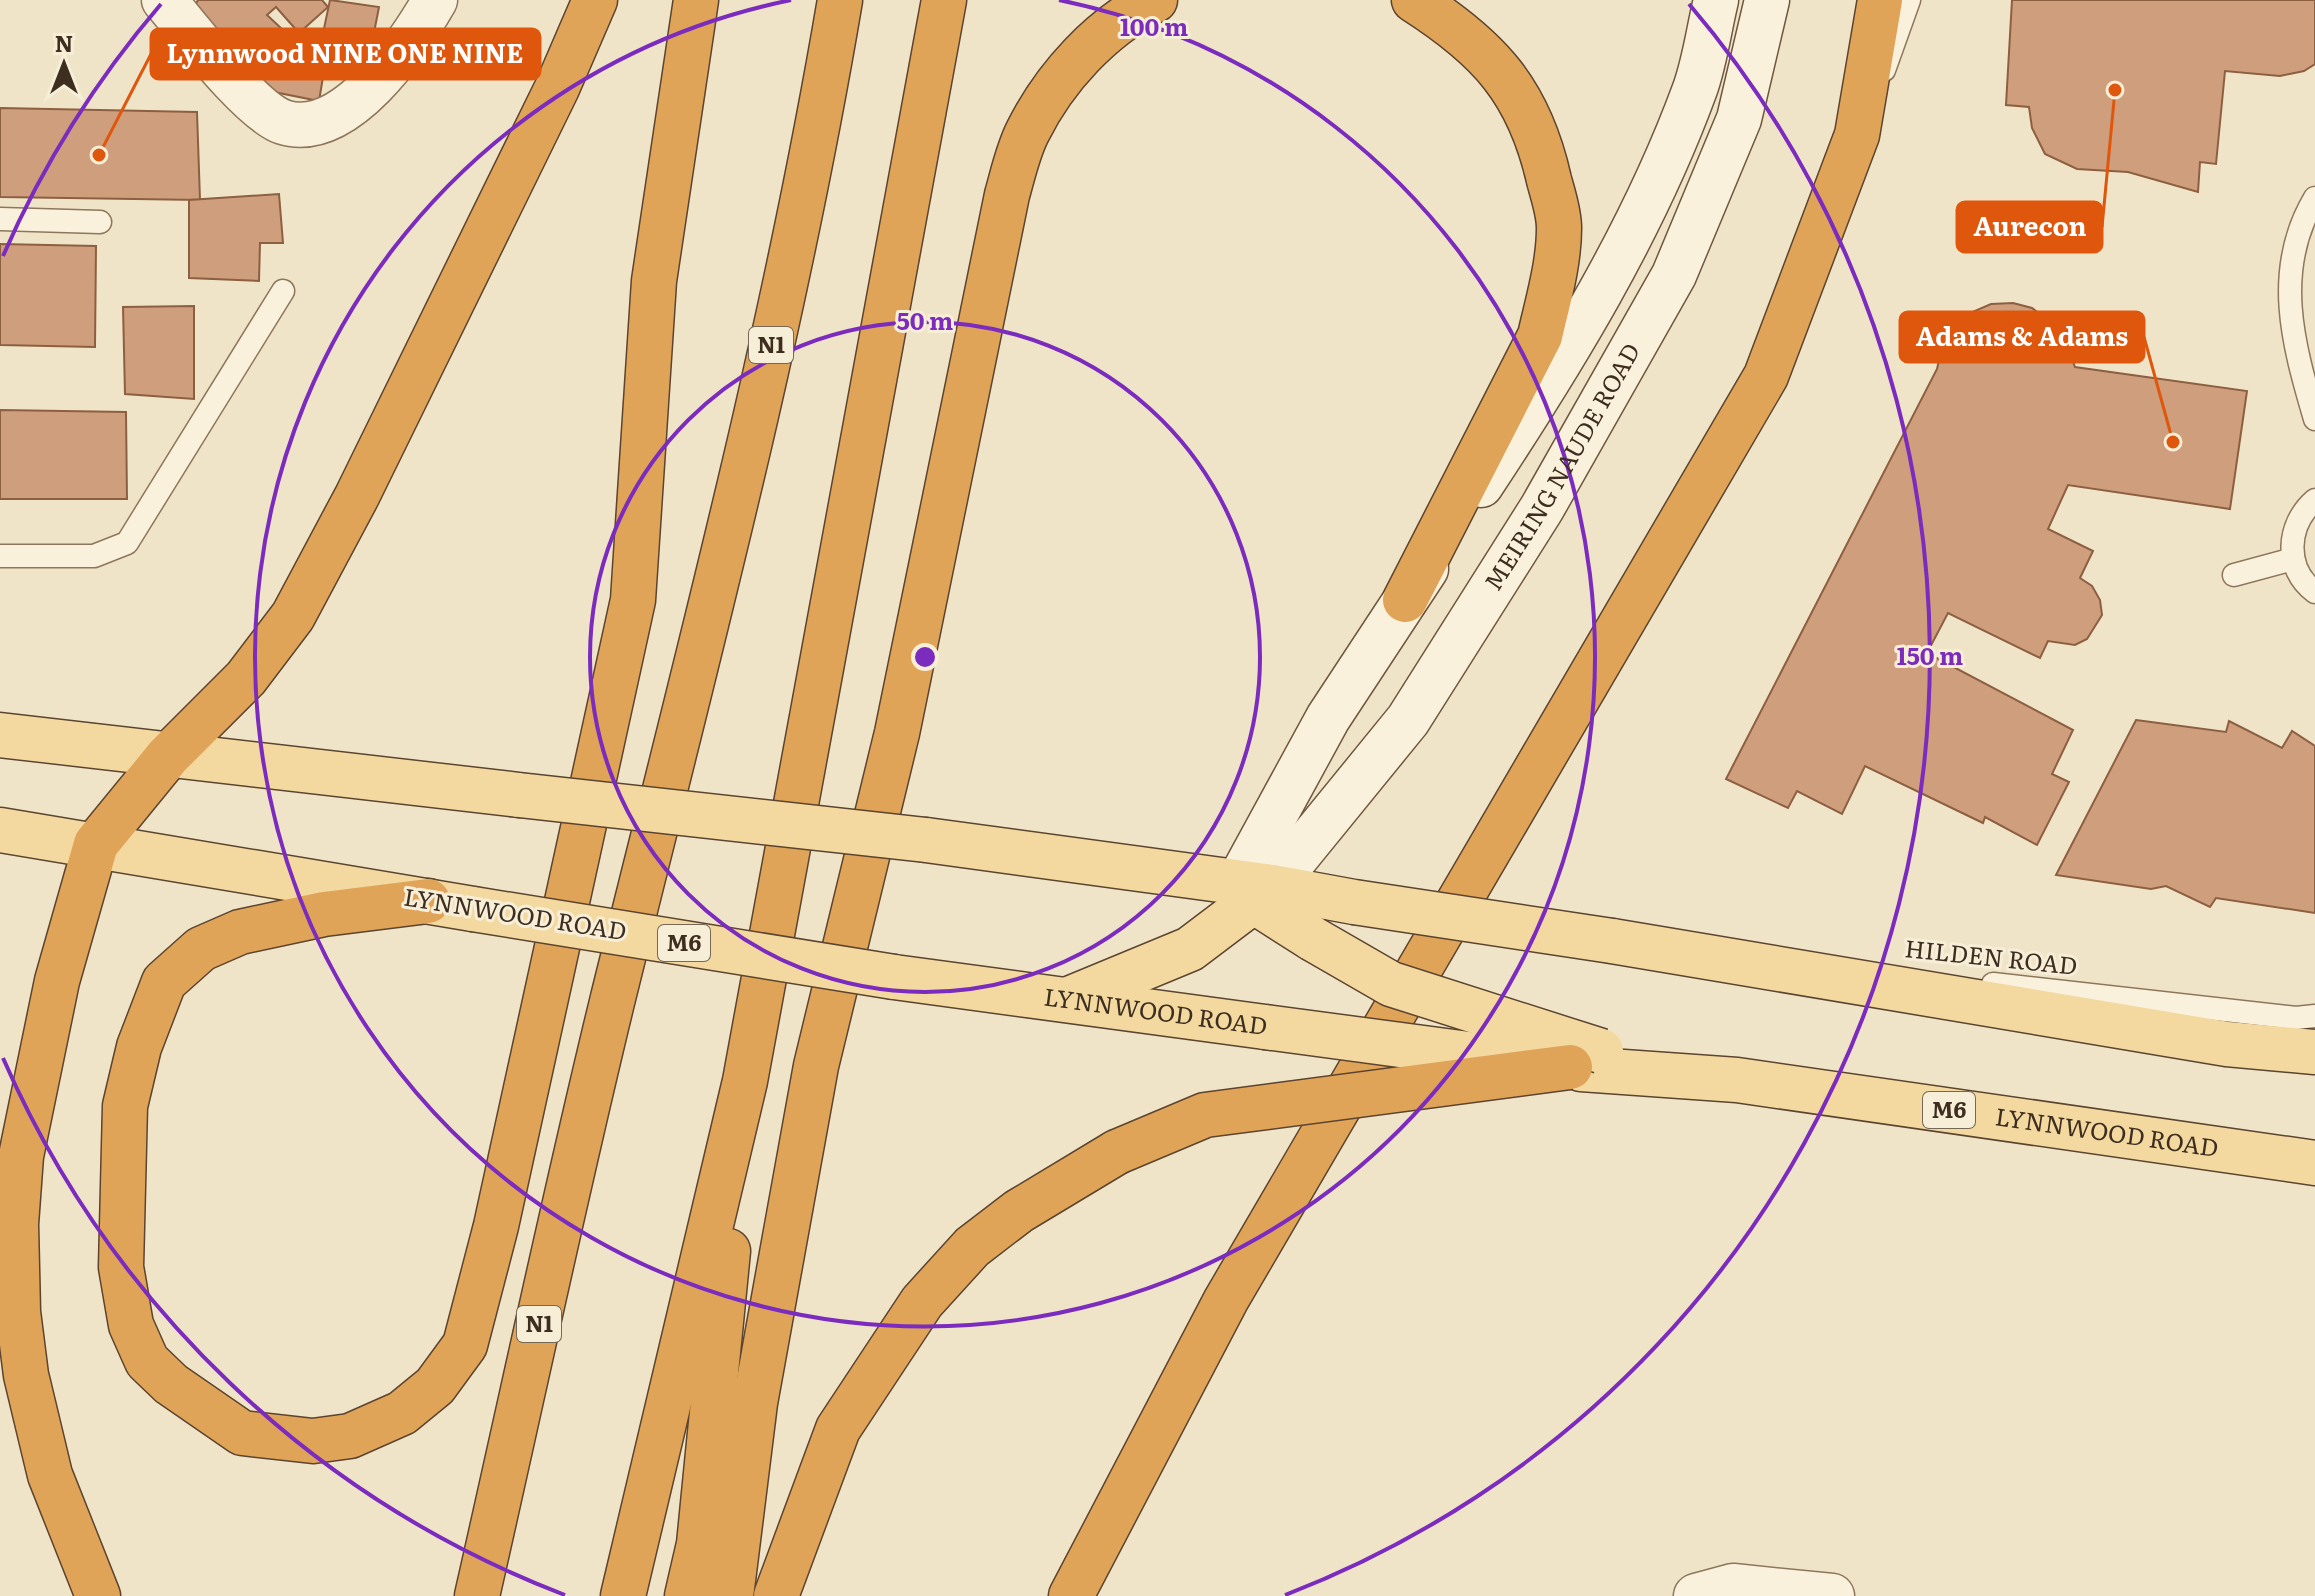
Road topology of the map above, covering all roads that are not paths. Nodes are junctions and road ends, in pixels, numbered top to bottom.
1 (164, 0) edge
2 (435, 0) edge
3 (595, 0) edge
4 (696, 0) edge
5 (840, 0) edge
6 (944, 0) edge
7 (1155, 0) edge
8 (1414, 0) edge
9 (1716, 0) edge
10 (1767, 0) edge
11 (1880, 0) edge
12 (1909, 0) edge
13 (1857, 135) junction
14 (2315, 198) edge
15 (0, 219) edge
16 (100, 222) dead end
17 (283, 291) dead end
18 (2315, 419) edge
19 (2315, 500) edge
20 (0, 556) edge
21 (2293, 559) junction
22 (2234, 575) dead end
23 (2315, 592) edge
24 (1405, 600) junction
25 (0, 735) edge
26 (168, 756) junction
27 (0, 830) edge
28 (96, 844) junction
29 (1255, 890) junction
30 (428, 901) junction
31 (1662, 948) junction
32 (1067, 1000) junction
33 (2315, 1016) edge
34 (2227, 1044) junction
35 (2315, 1052) edge
36 (1584, 1062) junction
37 (2315, 1065) edge
38 (745, 1081) junction
39 (2315, 1163) edge
40 (98, 1596) edge
41 (477, 1596) edge
42 (623, 1596) edge
43 (687, 1596) edge
44 (731, 1596) edge
45 (776, 1596) edge
46 (1071, 1596) edge
47 (1696, 1596) edge
48 (1832, 1596) edge

1 - 2 main road
3 - 26 highway
4 - 30 highway
5 - 41 highway, N1
6 - 38 highway
7 - 44 highway
8 - 24 highway
9 - 24 main road
10 - 29 main road, MEIRING NAUDE ROAD
11 - 13 highway
12 - 13 lane
13 - 46 highway
14 - 18 lane
15 - 16 lane
17 - 20 lane
19 - 21 lane
21 - 22 lane
21 - 23 lane
24 - 29 main road
25 - 26 main road
26 - 28 highway
26 - 29 main road, bridge
27 - 28 main road, LYNNWOOD ROAD / M6
28 - 30 main road, LYNNWOOD ROAD / M6
28 - 40 highway
29 - 31 main road, bridge
29 - 32 main road
29 - 36 main road, bridge
30 - 32 main road, LYNNWOOD ROAD / M6, bridge
31 - 33 lane, HILDEN ROAD
31 - 34 main road
32 - 36 main road, LYNNWOOD ROAD / M6, bridge
34 - 35 main road
34 - 37 main road
36 - 39 main road, LYNNWOOD ROAD / M6
36 - 45 highway, bridge
38 - 42 highway
38 - 43 highway
47 - 48 main road

